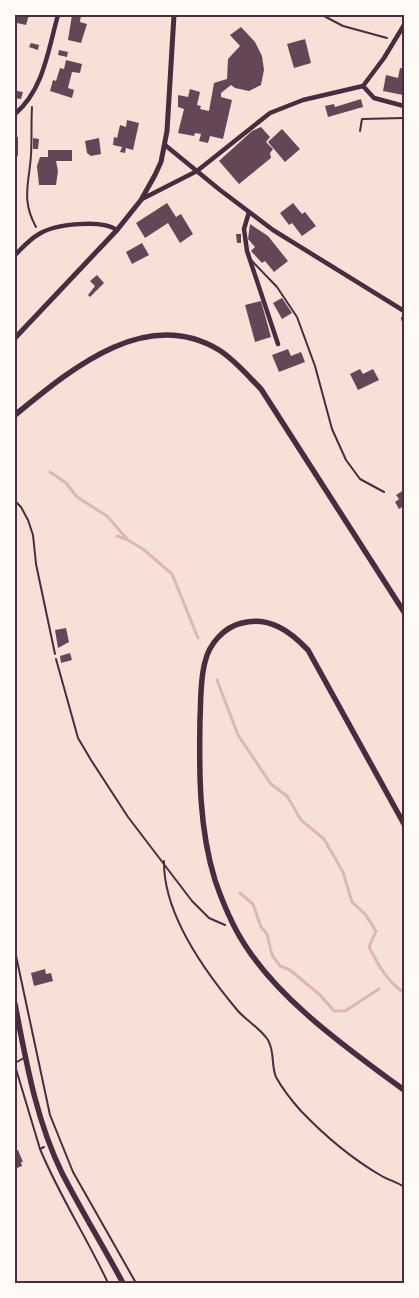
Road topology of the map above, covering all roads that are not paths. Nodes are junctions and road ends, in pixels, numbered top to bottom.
1 (58, 15) edge
2 (174, 15) edge
3 (404, 25) edge
4 (362, 86) junction
5 (404, 106) edge
6 (15, 114) edge
7 (404, 118) edge
8 (360, 131) dead end
9 (166, 145) junction
10 (197, 171) junction
11 (141, 200) junction
12 (249, 212) junction
13 (116, 230) junction
14 (15, 254) edge
15 (249, 259) junction
16 (404, 311) edge
17 (15, 338) edge
18 (278, 344) dead end
19 (15, 415) edge
20 (384, 492) dead end
21 (15, 501) edge
22 (404, 612) edge
23 (55, 654) road end
24 (404, 824) edge
25 (15, 1004) edge
26 (26, 1057) junction
27 (15, 1063) edge
28 (404, 1090) edge
29 (123, 1283) edge

1 - 6 street
2 - 9 street
3 - 4 street
4 - 5 street
4 - 10 street
7 - 8 lane
9 - 10 street
9 - 11 street
10 - 11 street
10 - 12 street
11 - 13 street
12 - 15 street
12 - 16 street
13 - 14 street
13 - 17 street
15 - 18 street
15 - 20 lane
19 - 22 main road
21 - 23 lane
24 - 28 main road
25 - 26 main road
26 - 27 lane
26 - 29 main road

